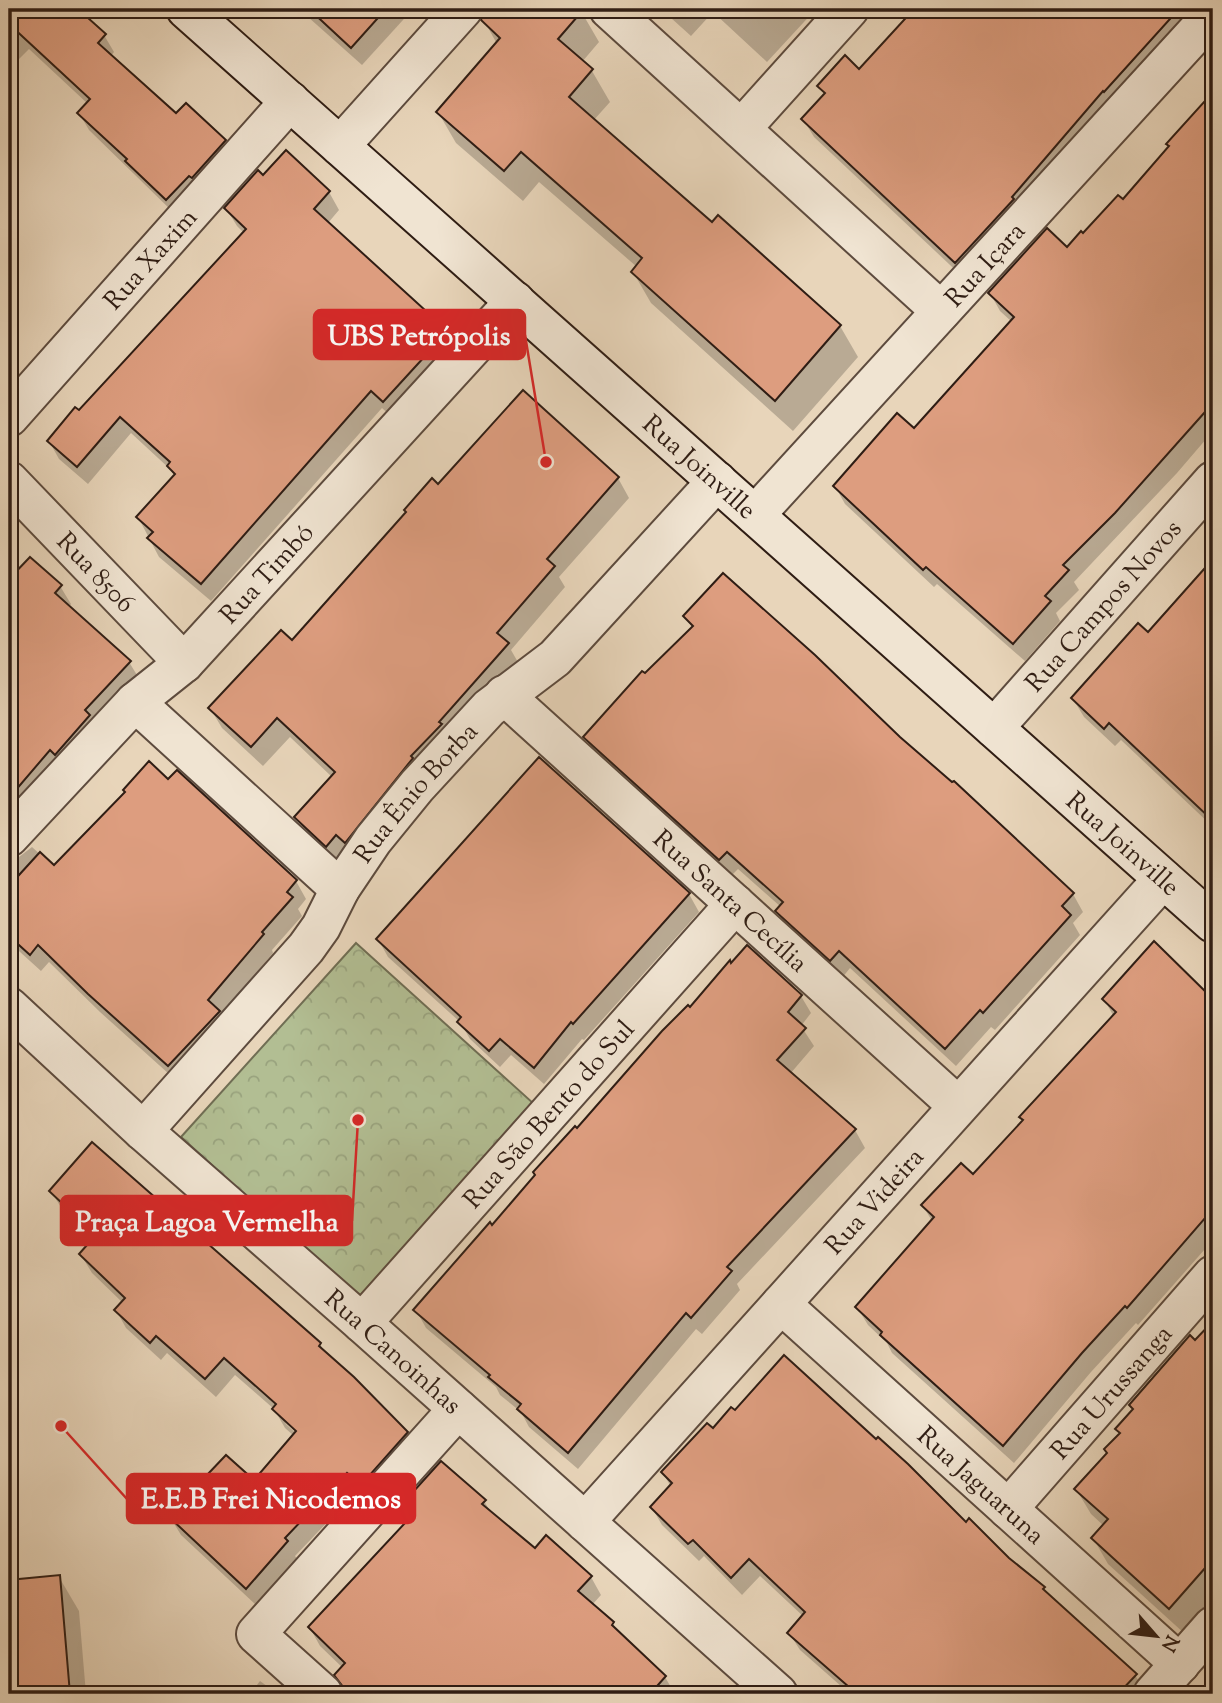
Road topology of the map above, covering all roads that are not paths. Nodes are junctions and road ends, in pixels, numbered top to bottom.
1 (186, 9) edge
2 (463, 9) edge
3 (609, 9) edge
4 (849, 9) edge
5 (1213, 13) edge
6 (290, 101) junction
7 (741, 129) junction
8 (340, 146) junction
9 (514, 301) junction
10 (941, 311) junction
11 (9, 417) edge
12 (9, 481) edge
13 (717, 481) junction
14 (1213, 481) edge
15 (755, 514) junction
16 (184, 663) junction
17 (504, 695) junction
18 (135, 702) junction
19 (994, 728) junction
20 (9, 837) edge
21 (1164, 879) junction
22 (340, 889) junction
23 (735, 904) junction
24 (1213, 923) edge
25 (9, 1007) edge
26 (958, 1106) junction
27 (143, 1130) junction
28 (1213, 1275) edge
29 (781, 1304) junction
30 (362, 1323) junction
31 (458, 1409) junction
32 (1008, 1509) junction
33 (585, 1522) junction
34 (1213, 1626) edge
35 (1180, 1664) junction
36 (323, 1694) edge
37 (778, 1694) edge
38 (1153, 1694) edge

1 - 6 street, Rua Joinville
2 - 8 street
3 - 7 street
4 - 7 street
5 - 10 street, Rua Içara
6 - 8 street, Rua Joinville
6 - 11 street, Rua Xaxim
7 - 10 street
8 - 9 street, Rua Joinville
9 - 13 street, Rua Joinville
9 - 16 street, Rua Timbó
10 - 15 street, Rua Içara
12 - 16 street, Rua 8506
13 - 15 street, Rua Joinville
13 - 17 street, Rua Ênio Borba
14 - 19 street, Rua Campos Novos
15 - 19 street, Rua Joinville
16 - 18 street, Rua Timbó
17 - 22 street, Rua Ênio Borba
17 - 23 street, Rua Santa Cecília
18 - 20 street, Rua Timbó
18 - 22 street
19 - 21 street, Rua Joinville
21 - 24 street, Rua Joinville
21 - 26 street, Rua Videira
22 - 27 street, Rua Ênio Borba
23 - 26 street, Rua Santa Cecília
23 - 30 street, Rua São Bento do Sul
25 - 27 street, Rua Canoinhas
26 - 29 street, Rua Videira
27 - 30 street, Rua Canoinhas
28 - 32 street, Rua Urussanga
29 - 32 street, Rua Jaguaruna
29 - 33 street, Rua Videira
30 - 31 street, Rua Canoinhas
31 - 33 street, Rua Canoinhas
31 - 36 street
32 - 35 street, Rua Jaguaruna
33 - 37 street, Rua Canoinhas
34 - 35 street
35 - 38 street

